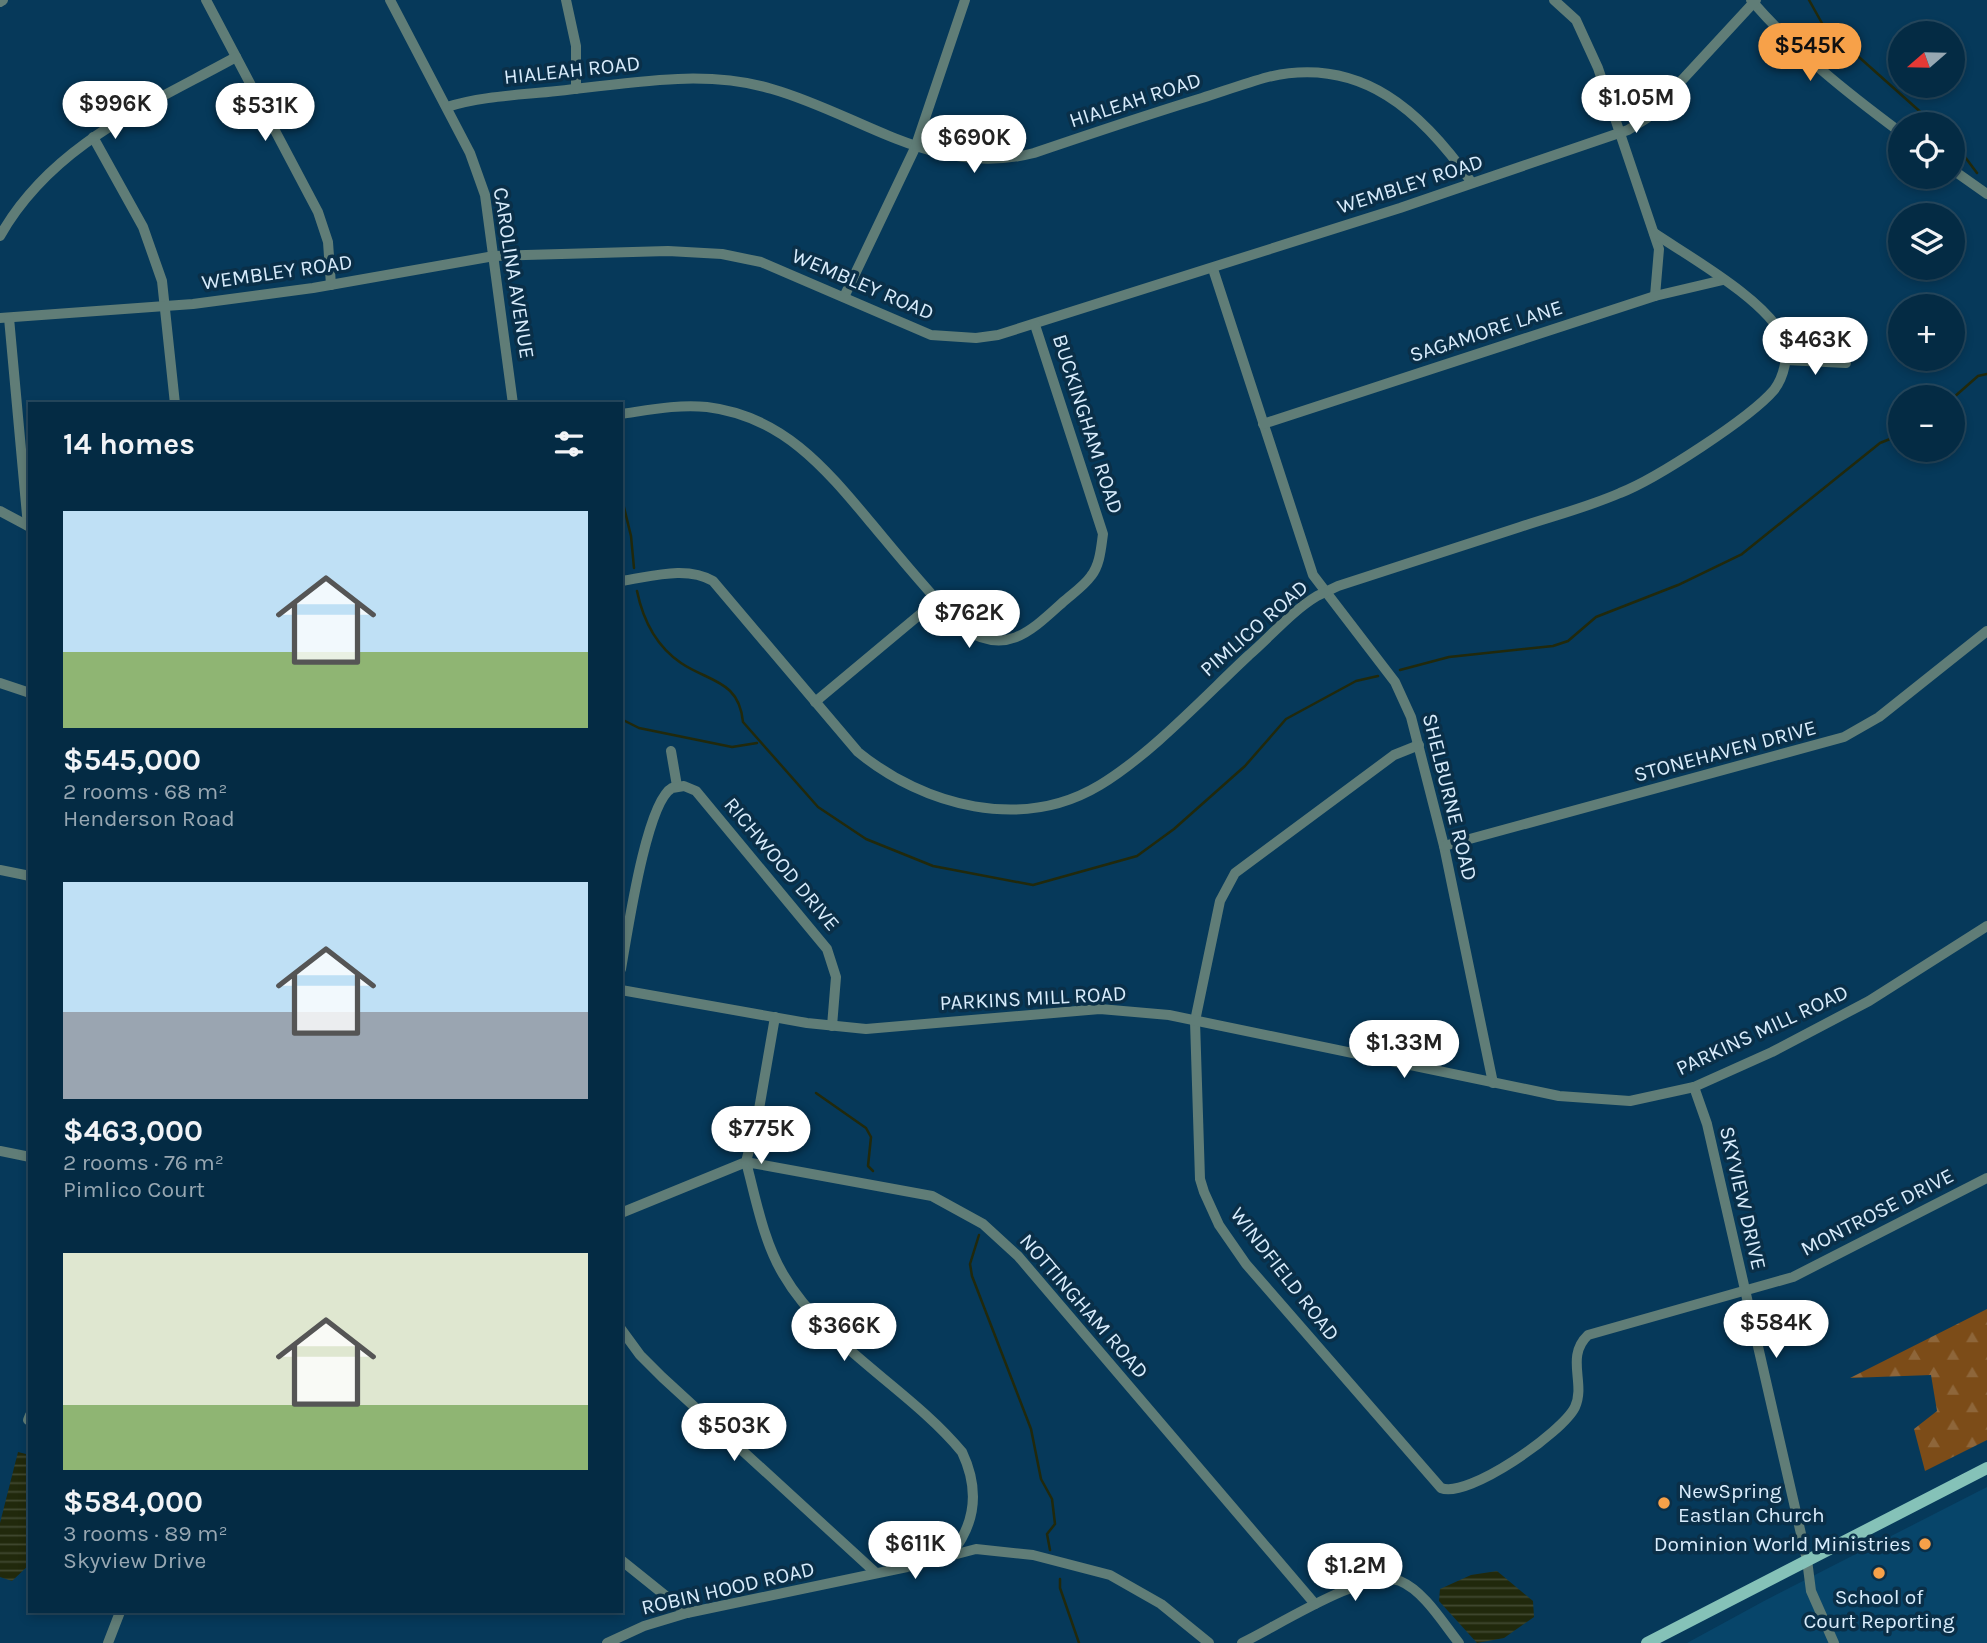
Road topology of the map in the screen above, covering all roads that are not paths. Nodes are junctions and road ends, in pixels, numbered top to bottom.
1 (205, 0) edge
2 (390, 0) edge
3 (566, 0) edge
4 (965, 0) edge
5 (1553, 0) edge
6 (1753, 1) edge
7 (236, 57) junction
8 (576, 89) junction
9 (447, 107) junction
10 (1888, 123) edge
11 (1619, 134) junction
12 (93, 137) junction
13 (915, 148) junction
14 (1965, 178) edge
15 (1472, 183) junction
16 (1987, 194) edge
17 (1654, 233) junction
18 (0, 236) edge
19 (494, 256) junction
20 (1213, 268) junction
21 (1723, 280) junction
22 (331, 285) junction
23 (1655, 296) junction
24 (845, 297) junction
25 (167, 307) junction
26 (4, 318) edge
27 (1035, 325) junction
28 (1786, 359) junction
29 (1846, 363) dead end
30 (175, 402) edge
31 (513, 402) edge
32 (623, 414) edge
33 (1263, 424) junction
34 (0, 511) edge
35 (28, 519) edge
36 (28, 526) edge
37 (623, 581) edge
38 (1326, 592) junction
39 (936, 601) junction
40 (1987, 631) edge
41 (0, 683) edge
42 (28, 691) edge
43 (815, 702) junction
44 (1419, 745) junction
45 (671, 751) dead end
46 (677, 786) junction
47 (1444, 846) junction
48 (0, 870) edge
49 (28, 876) edge
50 (1987, 926) edge
51 (623, 959) edge
52 (623, 990) edge
53 (775, 1017) junction
54 (1195, 1021) junction
55 (832, 1026) junction
56 (1493, 1083) junction
57 (1694, 1087) junction
58 (0, 1151) edge
59 (28, 1157) edge
60 (746, 1162) junction
61 (1987, 1178) edge
62 (623, 1212) edge
63 (1745, 1291) junction
64 (623, 1332) edge
65 (1987, 1468) edge
66 (951, 1554) junction
67 (1807, 1560) junction
68 (623, 1562) edge
69 (876, 1573) junction
70 (1315, 1604) junction
71 (120, 1613) edge
72 (687, 1613) junction
73 (108, 1643) edge
74 (607, 1643) edge
75 (1209, 1643) edge
76 (1242, 1643) edge
77 (1459, 1643) edge
78 (1647, 1643) edge
79 (1834, 1643) edge

1 - 7 street
2 - 9 street, CAROLINA AVENUE
3 - 8 street
4 - 13 street
5 - 11 street
6 - 10 street
6 - 11 street, WEMBLEY ROAD
7 - 12 street
7 - 22 street
8 - 9 street, HIALEAH ROAD
8 - 13 street, HIALEAH ROAD
9 - 19 street, CAROLINA AVENUE
11 - 15 street, WEMBLEY ROAD
11 - 17 street
12 - 18 street
12 - 25 street
13 - 15 street, HIALEAH ROAD
13 - 24 street
14 - 16 street
15 - 20 street, WEMBLEY ROAD
17 - 21 street
17 - 23 street
19 - 22 street, WEMBLEY ROAD
19 - 24 street, WEMBLEY ROAD
19 - 31 street, CAROLINA AVENUE
20 - 27 street, WEMBLEY ROAD
20 - 33 street, SHELBURNE ROAD
21 - 23 street, SAGAMORE LANE
21 - 28 street
22 - 25 street, WEMBLEY ROAD
23 - 33 street, SAGAMORE LANE
24 - 27 street, WEMBLEY ROAD
25 - 26 street, WEMBLEY ROAD
25 - 30 street
26 - 35 street
27 - 39 street, BUCKINGHAM ROAD
28 - 29 street
28 - 38 street, PIMLICO ROAD
32 - 39 street, BUCKINGHAM ROAD
33 - 38 street, SHELBURNE ROAD
34 - 36 street
37 - 43 street, PIMLICO ROAD
38 - 43 street, PIMLICO ROAD
38 - 44 street, SHELBURNE ROAD
39 - 43 street
40 - 47 street, STONEHAVEN DRIVE
41 - 42 street
44 - 47 street, SHELBURNE ROAD
44 - 54 street, WINDFIELD ROAD
45 - 46 street
46 - 51 street
46 - 55 street, RICHWOOD DRIVE
47 - 56 street, SHELBURNE ROAD
48 - 49 street
50 - 57 street, PARKINS MILL ROAD
52 - 53 street, PARKINS MILL ROAD
53 - 55 street, PARKINS MILL ROAD
53 - 60 street
54 - 55 street, PARKINS MILL ROAD
54 - 56 street, PARKINS MILL ROAD
54 - 63 street, WINDFIELD ROAD
56 - 57 street, PARKINS MILL ROAD
57 - 63 street, SKYVIEW DRIVE
58 - 59 street
60 - 62 street
60 - 66 street
60 - 70 street, NOTTINGHAM ROAD
61 - 63 street, MONTROSE DRIVE
63 - 67 street, SKYVIEW DRIVE
64 - 69 street
65 - 67 main road
66 - 69 street, ROBIN HOOD ROAD
66 - 75 street, ROBIN HOOD ROAD
67 - 78 main road
67 - 79 street, SKYVIEW DRIVE
68 - 72 street
69 - 72 street, ROBIN HOOD ROAD
70 - 76 street
70 - 77 street
71 - 73 street
72 - 74 street, ROBIN HOOD ROAD

